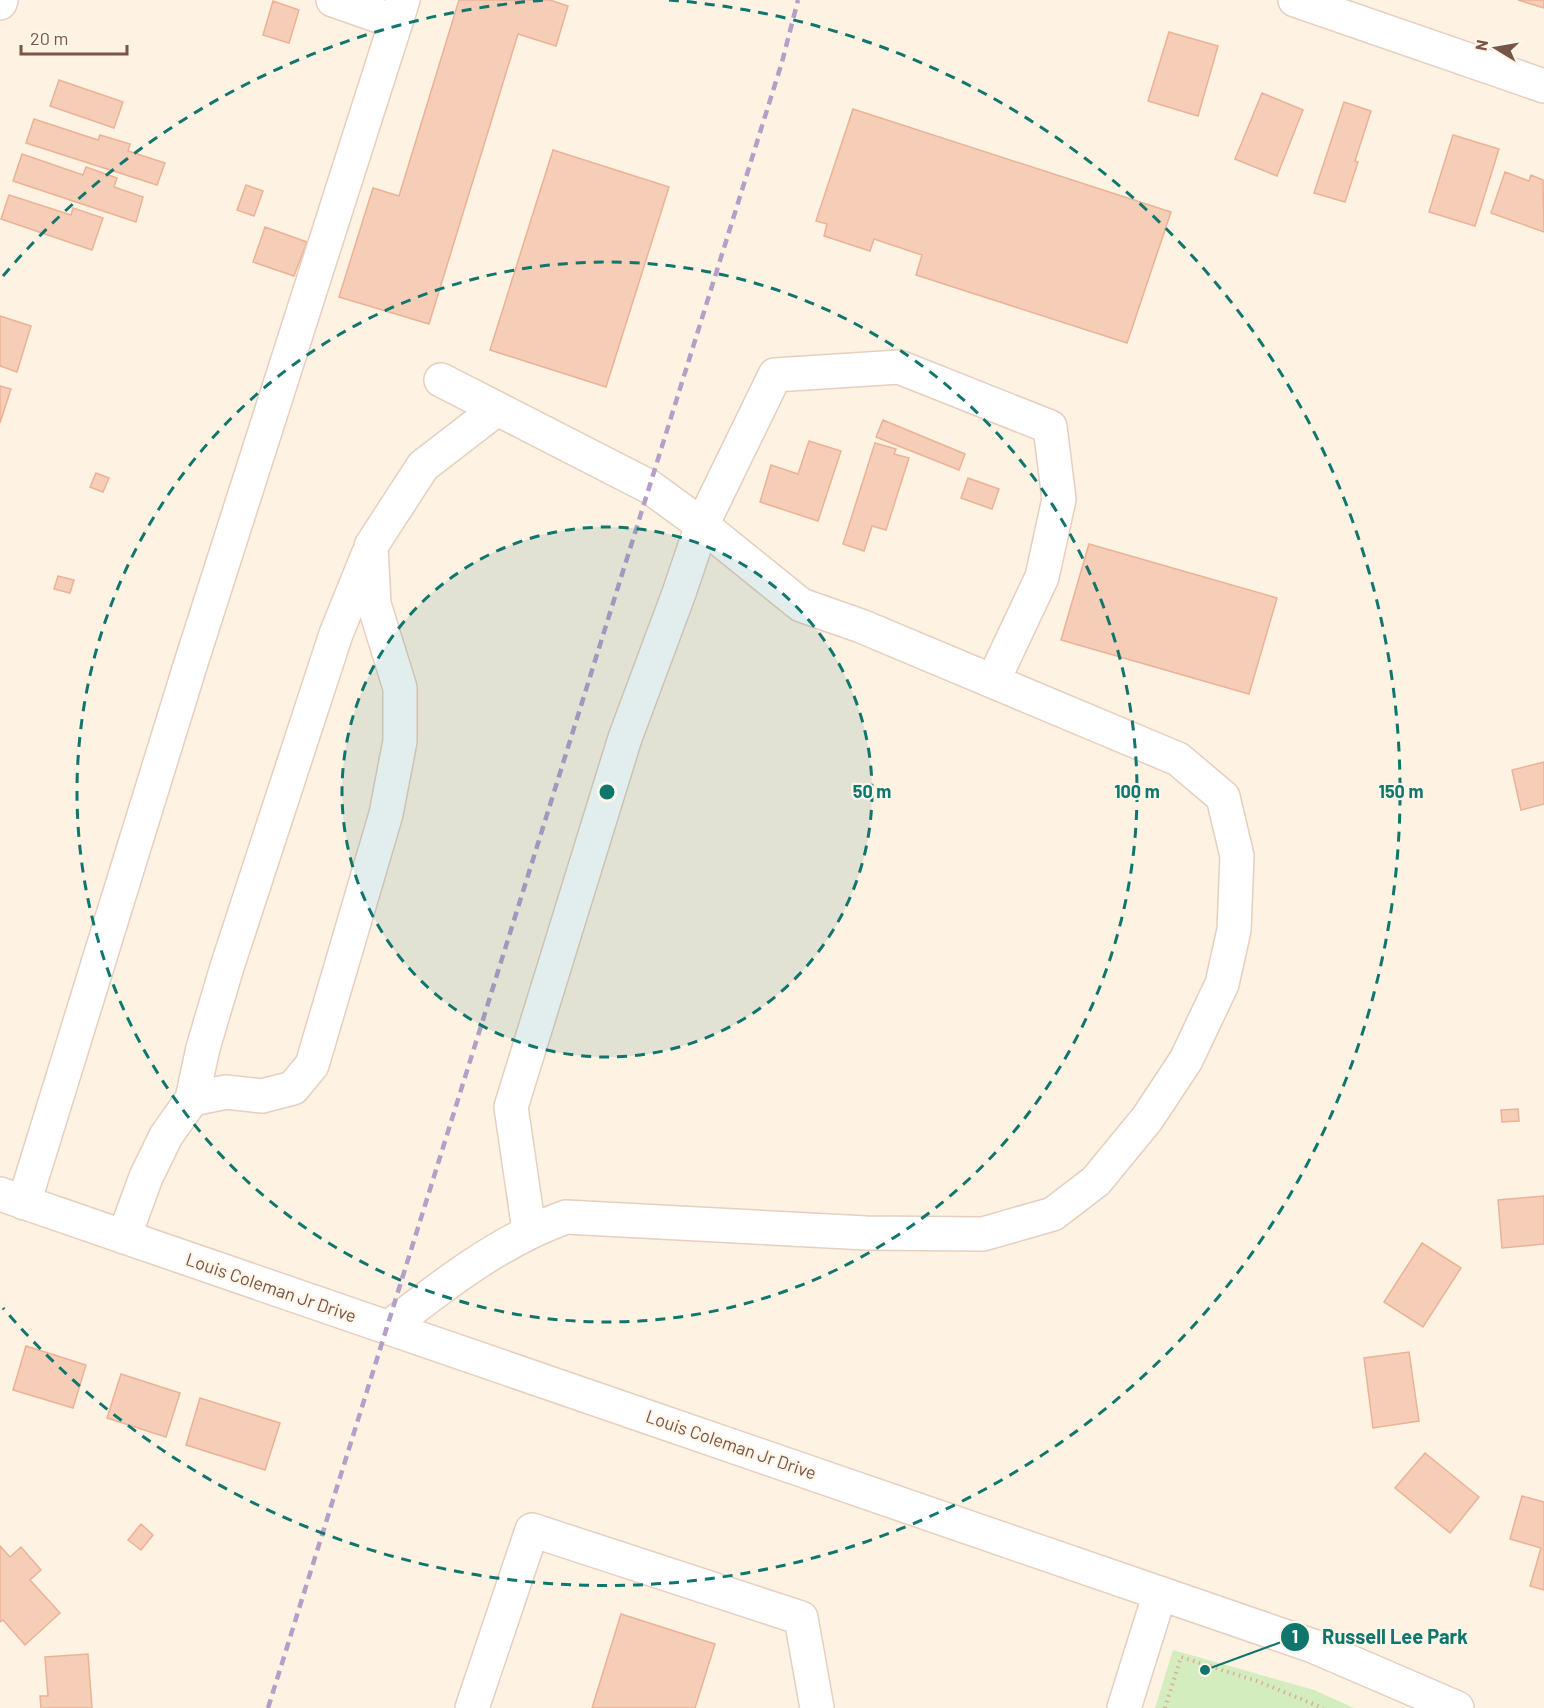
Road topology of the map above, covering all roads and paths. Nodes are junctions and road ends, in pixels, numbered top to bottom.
1 (333, 0) edge
2 (1295, 0) edge
3 (399, 11) edge
4 (1544, 86) edge
5 (441, 380) dead end
6 (497, 409) junction
7 (702, 525) junction
8 (371, 546) junction
9 (993, 681) junction
10 (192, 1099) junction
11 (12, 1198) edge
12 (529, 1230) junction
13 (124, 1237) junction
14 (388, 1328) junction
15 (1160, 1593) junction
16 (472, 1708) edge
17 (817, 1708) edge
18 (1124, 1708) edge
19 (1165, 1708) edge
20 (1323, 1708) edge
21 (1456, 1708) edge

1 - 3 street
2 - 4 street
3 - 11 street
5 - 6 street
6 - 7 street
6 - 8 street
7 - 9 street
7 - 9 street
7 - 12 street
8 - 10 street
8 - 10 street
9 - 12 street
10 - 13 street
11 - 13 street, Louis Coleman Jr Drive
12 - 14 street
13 - 14 street, Louis Coleman Jr Drive
14 - 15 street, Louis Coleman Jr Drive
15 - 18 street
15 - 21 street, Louis Coleman Jr Drive
16 - 17 street
19 - 20 path

